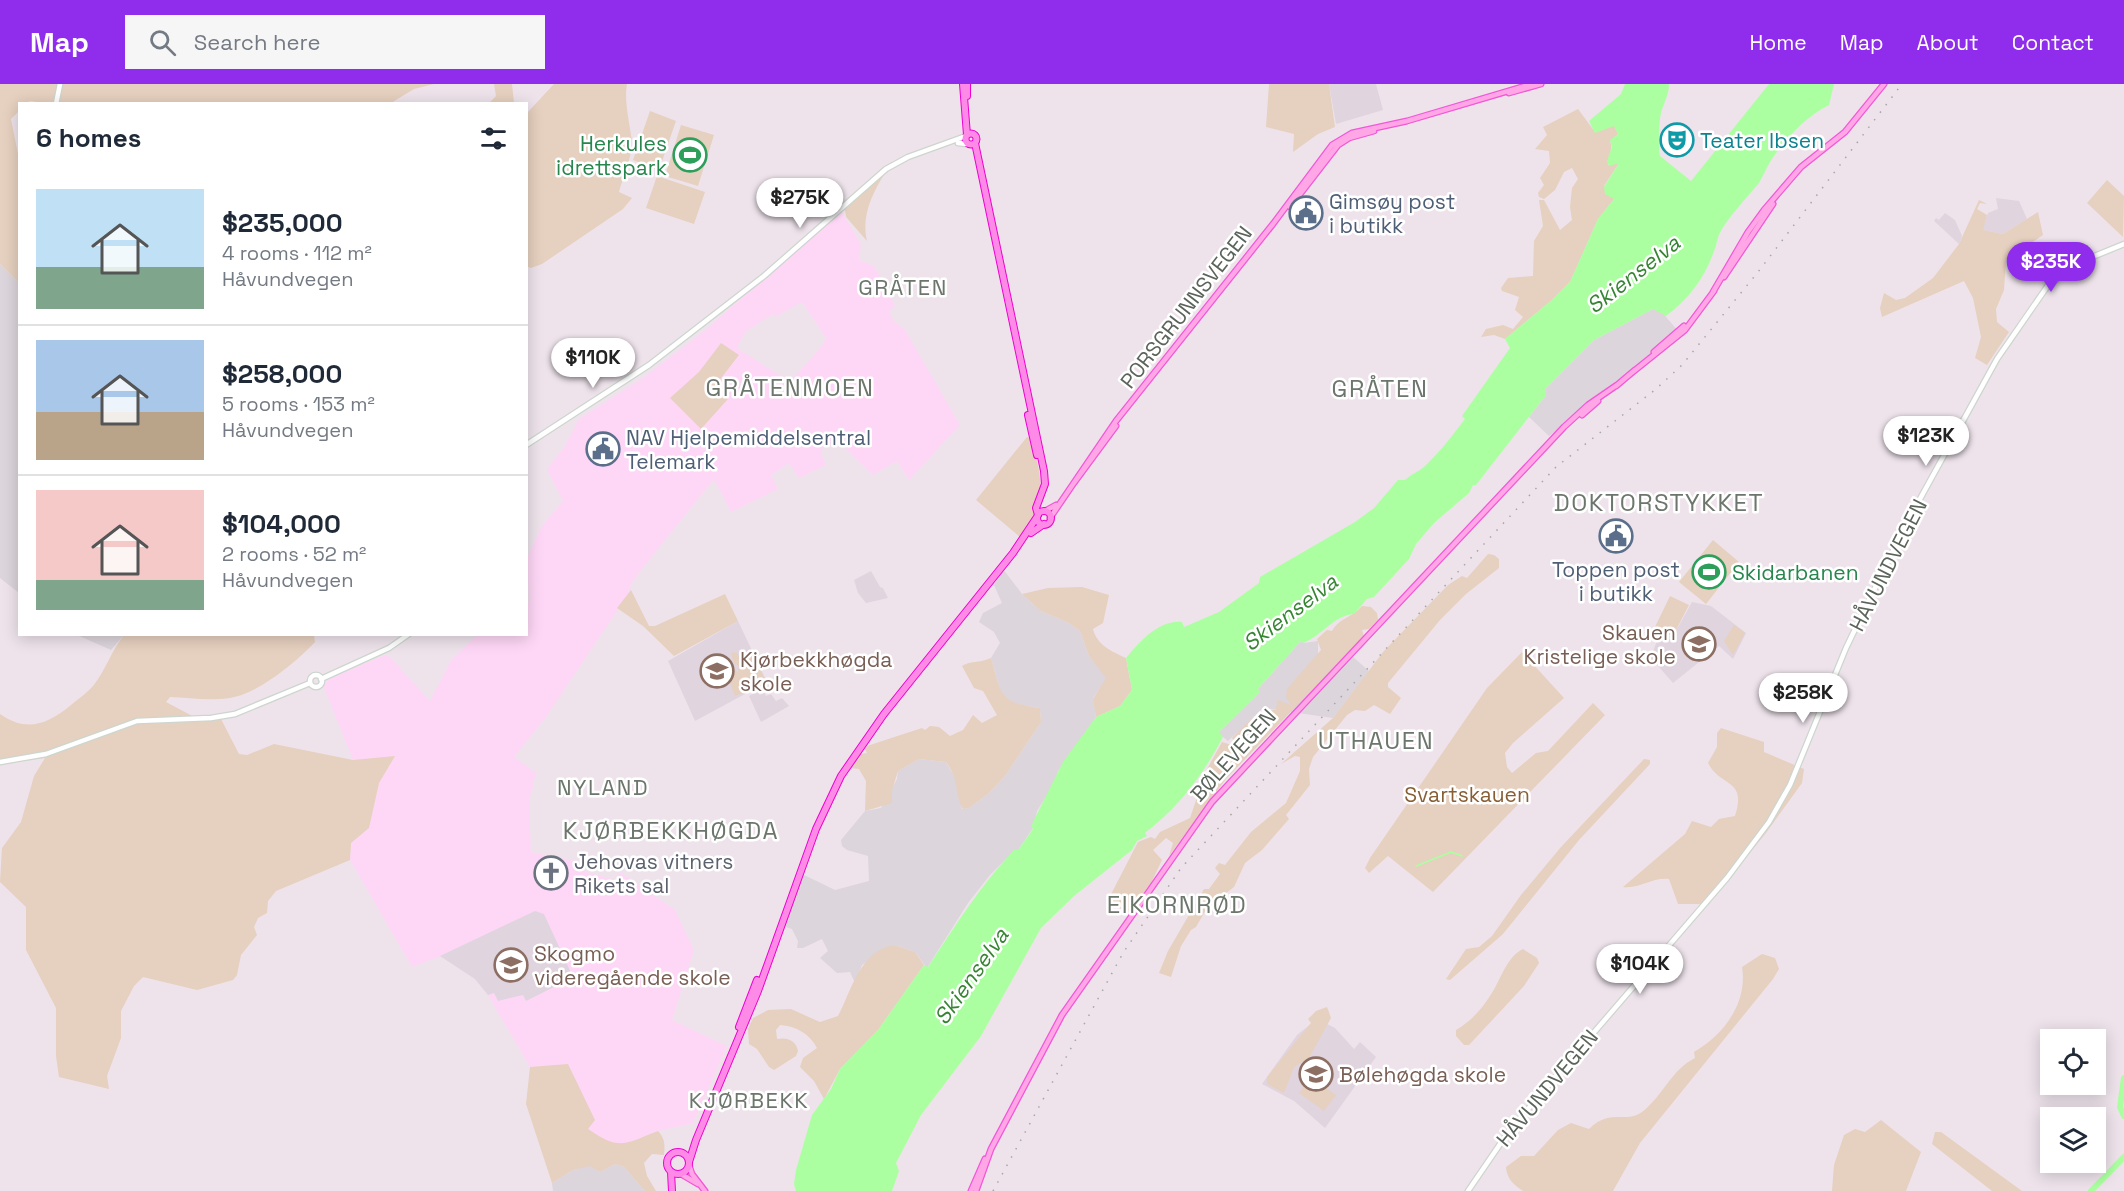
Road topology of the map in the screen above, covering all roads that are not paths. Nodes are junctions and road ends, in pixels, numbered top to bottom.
1 (60, 84) edge
2 (965, 84) edge
3 (1532, 84) edge
4 (1541, 84) edge
5 (1884, 84) edge
6 (1498, 94) junction
7 (56, 102) edge
8 (970, 139) junction
9 (2124, 244) edge
10 (528, 444) edge
11 (1041, 499) junction
12 (1062, 499) junction
13 (1045, 511) junction
14 (1037, 516) junction
15 (1050, 518) junction
16 (1044, 524) junction
17 (1013, 553) junction
18 (405, 636) edge
19 (0, 762) edge
20 (696, 1140) junction
21 (991, 1149) junction
22 (681, 1153) junction
23 (689, 1163) junction
24 (671, 1172) junction
25 (680, 1174) junction
26 (704, 1189) edge
27 (674, 1191) edge
28 (971, 1191) edge
29 (976, 1191) edge
30 (1468, 1191) edge

1 - 7 main road
2 - 8 highway
3 - 6 main road
4 - 6 main road
5 - 21 main road, BØLEVEGEN
6 - 12 main road, PORSGRUNNSVEGEN
8 - 10 main road
8 - 11 highway
9 - 30 main road, HÅVUNDVEGEN
11 - 13 highway
11 - 14 highway
12 - 13 main road, PORSGRUNNSVEGEN
12 - 15 main road, PORSGRUNNSVEGEN
13 - 14 highway, PORSGRUNNSVEGEN
13 - 15 highway
14 - 16 highway
14 - 17 highway, PORSGRUNNSVEGEN
15 - 16 highway, PORSGRUNNSVEGEN
16 - 17 highway, PORSGRUNNSVEGEN
17 - 20 highway, PORSGRUNNSVEGEN
18 - 19 main road
20 - 22 highway, PORSGRUNNSVEGEN
20 - 23 highway, PORSGRUNNSVEGEN
21 - 28 main road, BØLEVEGEN
21 - 29 main road, BØLEVEGEN
22 - 23 highway
22 - 24 highway
23 - 25 highway
23 - 26 main road
24 - 25 highway
24 - 27 highway
25 - 26 main road
25 - 27 highway

